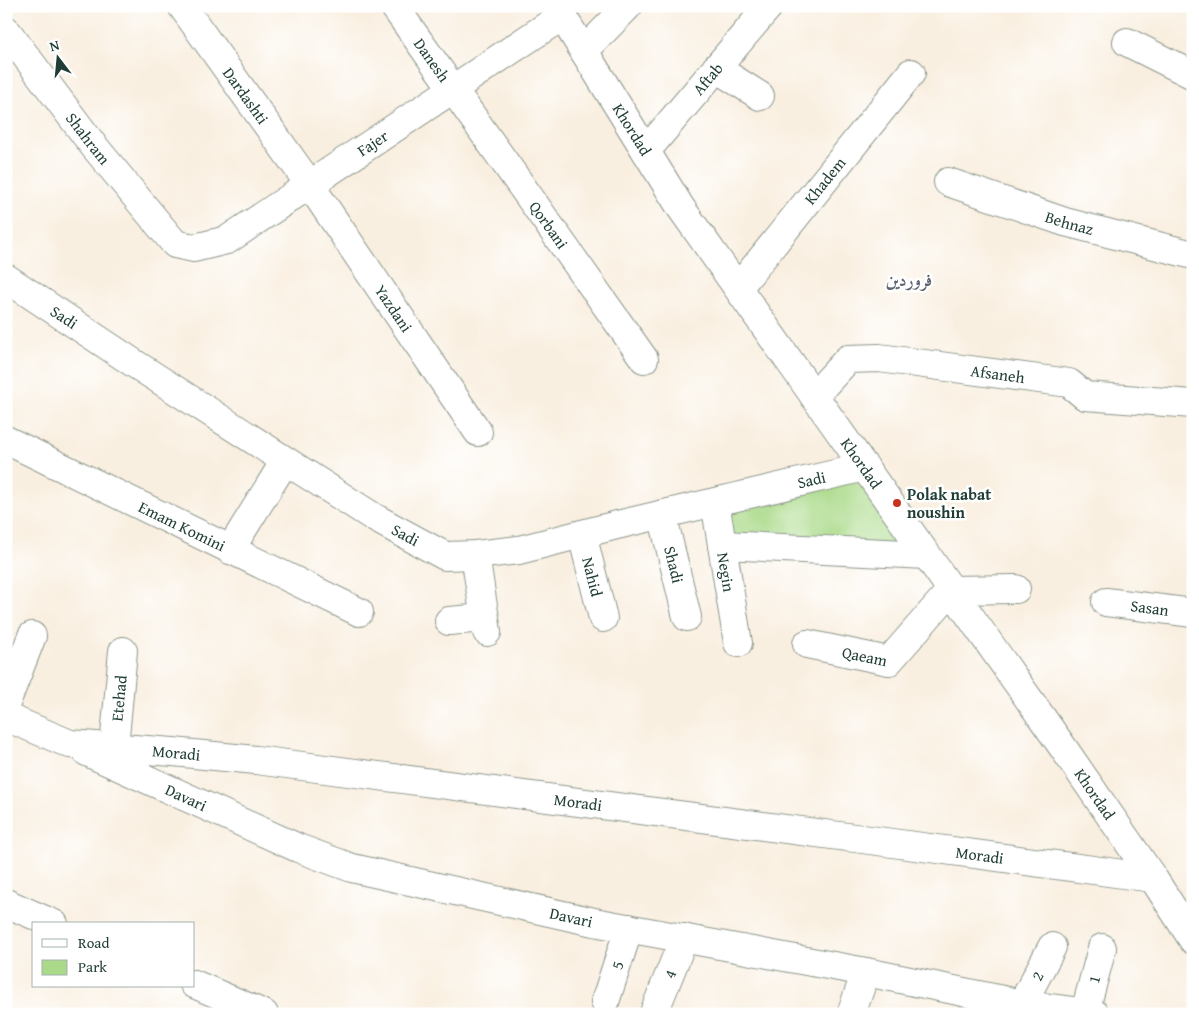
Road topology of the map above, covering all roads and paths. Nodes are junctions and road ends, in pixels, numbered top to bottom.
1 (182, 6) edge
2 (394, 6) edge
3 (628, 6) edge
4 (769, 6) edge
5 (559, 11) edge
6 (6, 30) edge
7 (1128, 42) dead end
8 (584, 51) junction
9 (716, 68) junction
10 (911, 73) dead end
11 (1193, 75) edge
12 (452, 90) junction
13 (760, 96) dead end
14 (646, 151) junction
15 (948, 182) dead end
16 (310, 185) junction
17 (1193, 256) edge
18 (6, 278) edge
19 (738, 288) junction
20 (644, 359) dead end
21 (814, 396) junction
22 (1193, 404) edge
23 (478, 432) dead end
24 (6, 440) edge
25 (285, 461) junction
26 (865, 467) junction
27 (715, 502) junction
28 (662, 514) junction
29 (582, 534) junction
30 (722, 545) junction
31 (230, 550) junction
32 (475, 555) junction
33 (927, 555) junction
34 (1016, 588) dead end
35 (952, 590) junction
36 (1106, 602) dead end
37 (359, 612) dead end
38 (1193, 612) edge
39 (687, 617) dead end
40 (603, 618) dead end
41 (449, 621) dead end
42 (32, 636) dead end
43 (738, 643) dead end
44 (806, 644) dead end
45 (123, 651) dead end
46 (6, 703) edge
47 (6, 717) edge
48 (70, 744) junction
49 (114, 747) junction
50 (1153, 878) junction
51 (6, 903) edge
52 (49, 922) edge
53 (628, 928) junction
54 (684, 938) junction
55 (1193, 940) edge
56 (1052, 947) dead end
57 (1102, 948) dead end
58 (866, 972) junction
59 (195, 984) edge
60 (605, 1002) dead end
61 (1022, 1004) junction
62 (655, 1010) dead end
63 (1090, 1013) edge
64 (264, 1014) edge
65 (851, 1014) edge

1 - 16 street, Dardashti
2 - 12 street, Danesh
3 - 8 street
4 - 9 street, Aftab
5 - 8 street, Khordad
5 - 12 street, Fajer
6 - 16 street, Fajer
7 - 11 street
8 - 14 street, Khordad
9 - 13 street
9 - 14 street, Aftab
10 - 19 street, Khadem
12 - 16 street, Fajer
12 - 20 street, Qorbani
14 - 19 street, Khordad
15 - 17 street, Behnaz
16 - 23 street, Yazdani
18 - 25 street, Sadi
19 - 21 street, Khordad
21 - 22 street, Afsaneh
21 - 26 street, Khordad
24 - 31 street, Emam Komini
25 - 31 street
25 - 32 street, Sadi
26 - 27 street, Sadi
26 - 33 street, Khordad
27 - 28 street, Sadi
27 - 30 street, Negin
28 - 29 street, Sadi
28 - 39 street, Shadi
29 - 32 street, Sadi
29 - 40 street, Nahid
30 - 33 street
30 - 43 street, Negin
31 - 37 street, Emam Komini
32 - 41 street
33 - 35 street, Khordad
34 - 35 street
35 - 44 street, Qaeam
35 - 50 street, Khordad
36 - 38 street, Sasan
42 - 46 street
45 - 49 street, Etehad
47 - 48 street, Moradi
48 - 49 street, Moradi
48 - 53 street, Davari
49 - 50 street, Moradi
50 - 55 street, Khordad
51 - 52 street
53 - 54 street, Davari
53 - 60 street, 5
54 - 58 street, Davari
54 - 62 street, 4
56 - 61 street, 2
57 - 63 street, 1
58 - 61 street, Davari
58 - 65 street
59 - 64 street
61 - 63 street, Davari

